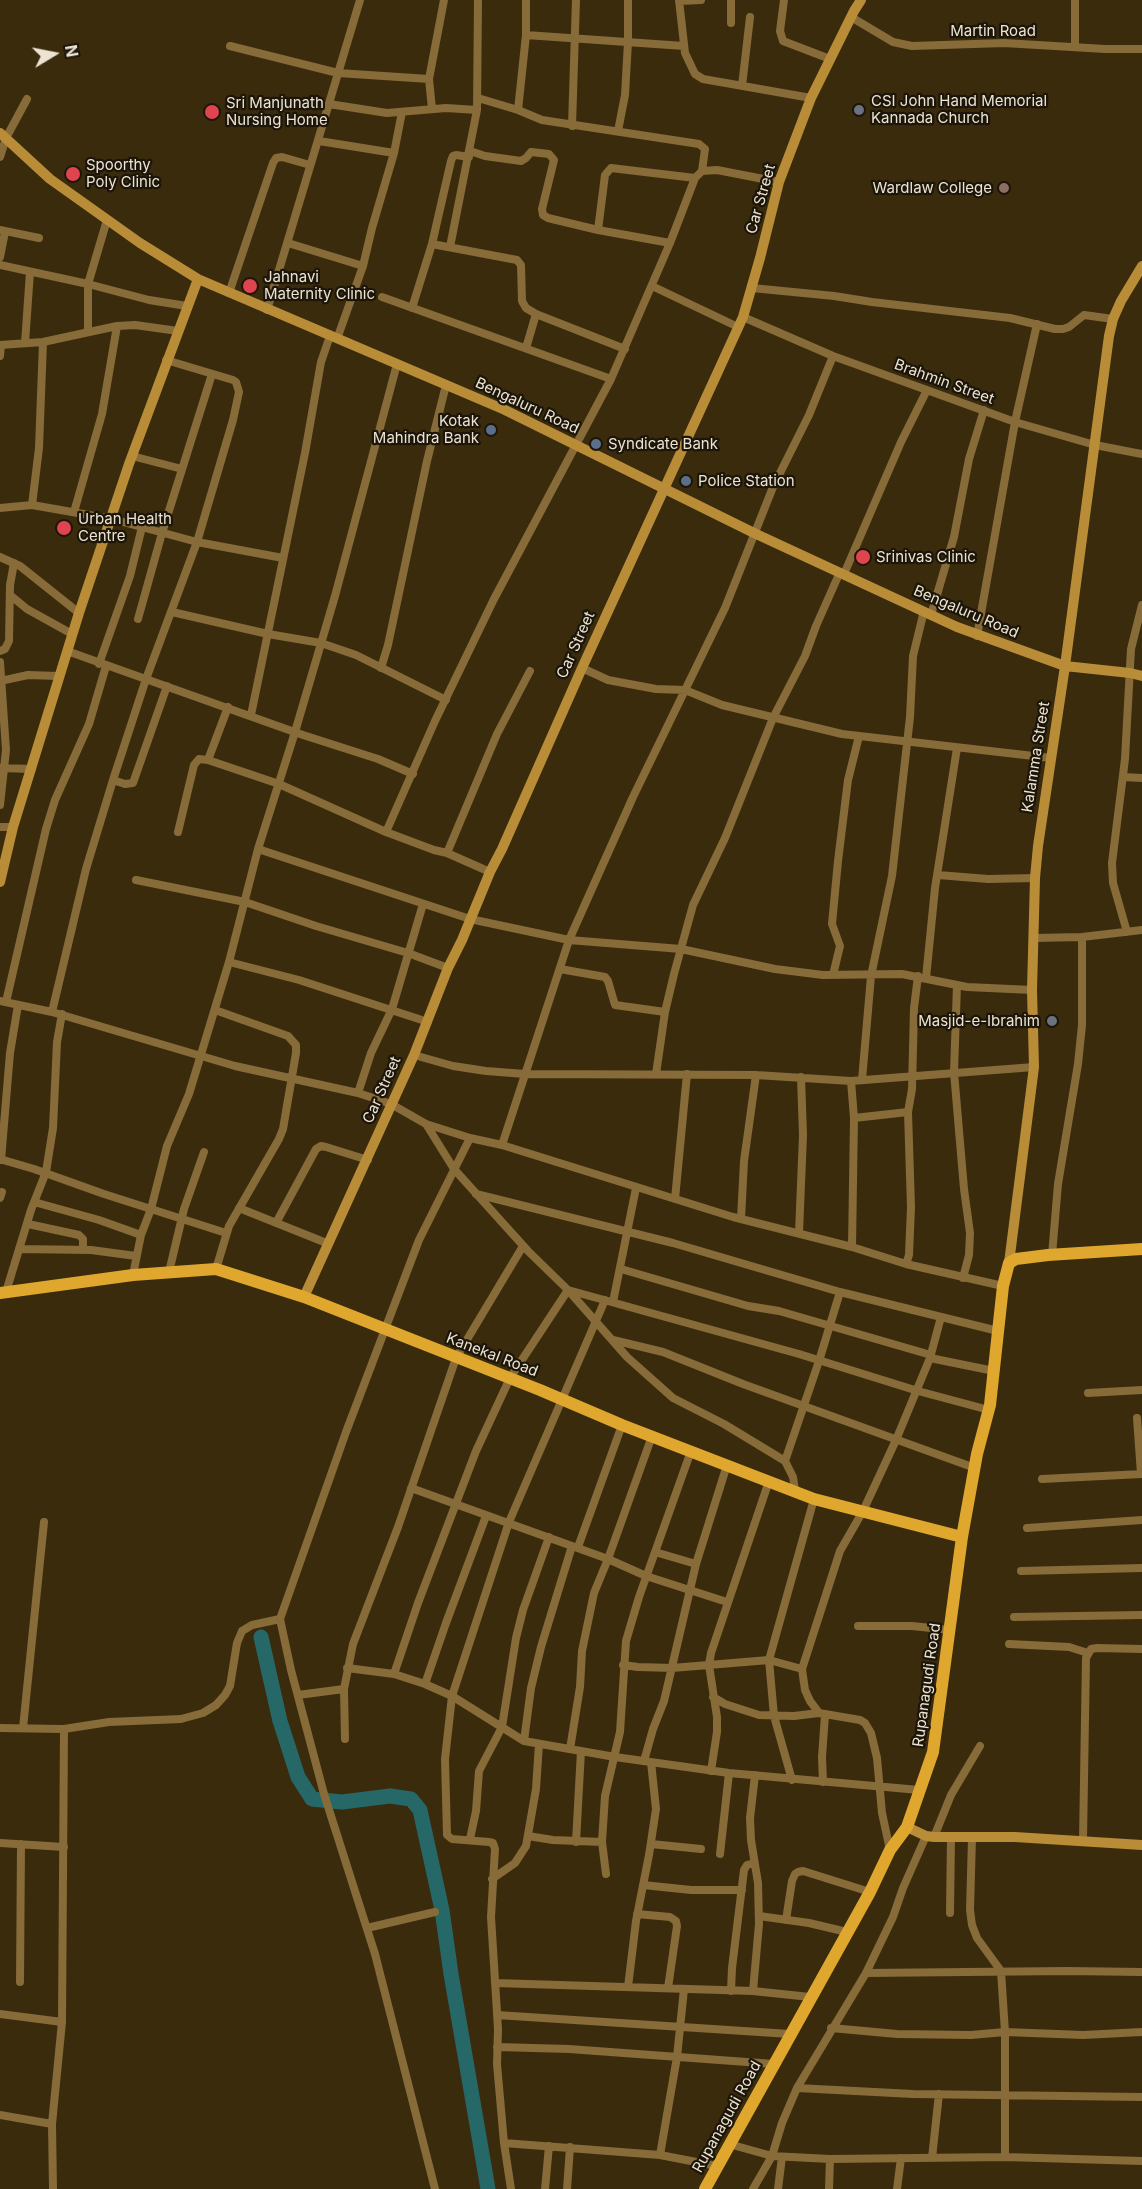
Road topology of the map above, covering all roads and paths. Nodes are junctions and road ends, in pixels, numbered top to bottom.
1 (360, 0) edge
2 (444, 0) edge
3 (478, 0) edge
4 (526, 0) edge
5 (576, 0) edge
6 (628, 0) edge
7 (701, 0) edge
8 (731, 0) edge
9 (784, 0) edge
10 (861, 0) edge
11 (1075, 0) edge
12 (679, 1) edge
13 (851, 16) junction
14 (750, 17) dead end
15 (731, 23) dead end
16 (526, 35) junction
17 (574, 39) junction
18 (628, 42) junction
19 (230, 46) dead end
20 (684, 46) junction
21 (1075, 46) junction
22 (1142, 49) edge
23 (830, 59) junction
24 (338, 73) junction
25 (429, 80) junction
26 (742, 86) junction
27 (478, 98) junction
28 (811, 98) junction
29 (27, 99) dead end
30 (329, 104) junction
31 (432, 109) junction
32 (477, 110) junction
33 (518, 110) junction
34 (402, 112) junction
35 (572, 126) junction
36 (618, 131) junction
37 (3, 135) edge
38 (319, 141) junction
39 (394, 153) junction
40 (469, 154) junction
41 (0, 157) edge
42 (310, 165) junction
43 (702, 171) junction
44 (695, 178) junction
45 (779, 183) junction
46 (107, 220) junction
47 (598, 230) junction
48 (2, 231) edge
49 (39, 238) dead end
50 (288, 243) junction
51 (670, 243) junction
52 (432, 244) junction
53 (450, 247) junction
54 (0, 257) edge
55 (0, 265) edge
56 (363, 266) junction
57 (1142, 266) edge
58 (30, 272) junction
59 (198, 279) junction
60 (88, 284) junction
61 (652, 286) junction
62 (752, 288) junction
63 (229, 293) junction
64 (382, 297) dead end
65 (187, 306) junction
66 (412, 308) junction
67 (267, 310) junction
68 (536, 314) junction
69 (1113, 319) junction
70 (740, 322) junction
71 (1037, 324) junction
72 (117, 326) junction
73 (178, 331) junction
74 (88, 332) junction
75 (333, 338) junction
76 (43, 342) junction
77 (25, 343) junction
78 (0, 345) edge
79 (526, 348) junction
80 (624, 349) junction
81 (0, 356) edge
82 (833, 356) junction
83 (166, 360) junction
84 (397, 364) junction
85 (212, 374) junction
86 (611, 379) junction
87 (446, 385) junction
88 (927, 390) junction
89 (984, 410) junction
90 (1015, 422) junction
91 (1095, 445) junction
92 (577, 446) junction
93 (1142, 454) edge
94 (132, 456) junction
95 (182, 469) junction
96 (665, 488) junction
97 (32, 505) junction
98 (0, 508) edge
99 (74, 512) junction
100 (112, 519) junction
101 (142, 527) junction
102 (162, 532) junction
103 (754, 533) junction
104 (196, 542) junction
105 (0, 557) edge
106 (282, 558) junction
107 (14, 563) junction
108 (842, 573) junction
109 (10, 595) junction
110 (1142, 605) edge
111 (172, 612) junction
112 (79, 613) junction
113 (928, 613) junction
114 (138, 619) dead end
115 (72, 634) junction
116 (268, 634) junction
117 (977, 636) junction
118 (321, 643) junction
119 (0, 651) edge
120 (67, 651) junction
121 (0, 662) edge
122 (103, 665) junction
123 (1065, 666) junction
124 (381, 668) junction
125 (582, 668) junction
126 (530, 671) dead end
127 (1130, 673) junction
128 (58, 676) junction
129 (1142, 676) edge
130 (146, 679) junction
131 (1, 681) edge
132 (167, 686) junction
133 (685, 690) junction
134 (446, 700) junction
135 (228, 707) junction
136 (251, 715) junction
137 (773, 718) junction
138 (295, 732) junction
139 (860, 736) junction
140 (906, 742) junction
141 (957, 748) junction
142 (1052, 758) junction
143 (208, 760) junction
144 (2, 768) edge
145 (32, 769) junction
146 (413, 774) junction
147 (1123, 777) junction
148 (1142, 778) edge
149 (112, 780) junction
150 (279, 784) junction
151 (0, 805) edge
152 (0, 827) edge
153 (13, 827) junction
154 (178, 832) dead end
155 (386, 832) junction
156 (258, 849) junction
157 (447, 853) junction
158 (490, 872) junction
159 (938, 875) junction
160 (1035, 878) junction
161 (136, 880) dead end
162 (0, 882) edge
163 (244, 902) junction
164 (423, 904) junction
165 (470, 920) junction
166 (1142, 930) edge
167 (1127, 932) junction
168 (1082, 937) junction
169 (1034, 938) junction
170 (568, 940) junction
171 (681, 949) junction
172 (408, 953) junction
173 (230, 962) junction
174 (448, 968) junction
175 (560, 969) junction
176 (833, 975) junction
177 (871, 976) junction
178 (922, 977) junction
179 (957, 985) junction
180 (1032, 990) junction
181 (3, 1002) edge
182 (18, 1005) junction
183 (214, 1010) junction
184 (392, 1010) junction
185 (52, 1012) junction
186 (665, 1012) junction
187 (62, 1014) junction
188 (428, 1022) junction
189 (414, 1055) junction
190 (200, 1056) junction
191 (1034, 1067) junction
192 (954, 1072) junction
193 (525, 1074) junction
194 (656, 1074) junction
195 (687, 1074) junction
196 (756, 1075) junction
197 (913, 1075) junction
198 (801, 1077) junction
199 (292, 1080) junction
200 (851, 1080) junction
201 (862, 1080) junction
202 (358, 1093) junction
203 (391, 1104) junction
204 (908, 1112) junction
205 (854, 1118) junction
206 (426, 1124) junction
207 (470, 1138) junction
208 (502, 1145) junction
209 (204, 1152) dead end
210 (1, 1160) edge
211 (368, 1160) junction
212 (454, 1169) junction
213 (45, 1172) junction
214 (636, 1188) junction
215 (476, 1194) junction
216 (675, 1199) junction
217 (34, 1202) junction
218 (239, 1208) junction
219 (151, 1209) junction
220 (182, 1219) junction
221 (741, 1219) junction
222 (276, 1223) junction
223 (28, 1224) junction
224 (628, 1232) junction
225 (226, 1233) junction
226 (799, 1233) junction
227 (141, 1235) junction
228 (329, 1244) junction
229 (523, 1246) junction
230 (852, 1247) junction
231 (19, 1249) junction
232 (1142, 1249) edge
233 (83, 1250) junction
234 (1050, 1255) junction
235 (136, 1256) junction
236 (1009, 1263) junction
237 (906, 1264) junction
238 (216, 1269) junction
239 (621, 1269) junction
240 (169, 1272) junction
241 (133, 1275) junction
242 (963, 1278) junction
243 (1003, 1286) junction
244 (568, 1290) junction
245 (840, 1292) junction
246 (3, 1293) edge
247 (304, 1297) junction
248 (604, 1300) junction
249 (613, 1302) junction
250 (941, 1317) junction
251 (595, 1322) junction
252 (830, 1326) junction
253 (386, 1329) junction
254 (998, 1331) junction
255 (612, 1340) junction
256 (931, 1356) junction
257 (456, 1358) junction
258 (819, 1361) junction
259 (994, 1371) junction
260 (510, 1378) junction
261 (1142, 1390) edge
262 (918, 1391) junction
263 (1088, 1393) dead end
264 (561, 1399) junction
265 (803, 1406) junction
266 (989, 1410) junction
267 (1137, 1418) dead end
268 (622, 1425) junction
269 (652, 1436) junction
270 (896, 1440) junction
271 (691, 1451) junction
272 (784, 1461) junction
273 (727, 1465) junction
274 (975, 1468) junction
275 (1142, 1474) edge
276 (1042, 1479) dead end
277 (769, 1481) junction
278 (411, 1488) junction
279 (795, 1490) junction
280 (814, 1498) junction
281 (456, 1505) junction
282 (863, 1511) junction
283 (486, 1516) junction
284 (1142, 1520) edge
285 (44, 1522) dead end
286 (510, 1522) junction
287 (1027, 1528) dead end
288 (549, 1537) junction
289 (962, 1537) junction
290 (575, 1546) junction
291 (655, 1552) junction
292 (608, 1559) junction
293 (696, 1564) junction
294 (1142, 1568) edge
295 (1021, 1571) dead end
296 (646, 1576) junction
297 (690, 1590) junction
298 (728, 1602) junction
299 (1142, 1615) edge
300 (1014, 1617) dead end
301 (280, 1618) junction
302 (858, 1626) dead end
303 (950, 1629) junction
304 (1009, 1644) dead end
305 (1142, 1649) edge
306 (1088, 1653) junction
307 (769, 1660) junction
308 (623, 1665) junction
309 (709, 1665) junction
310 (347, 1668) junction
311 (672, 1668) junction
312 (802, 1668) junction
313 (394, 1674) junction
314 (425, 1684) junction
315 (344, 1689) junction
316 (298, 1695) junction
317 (452, 1696) junction
318 (712, 1697) junction
319 (822, 1714) junction
320 (774, 1716) junction
321 (502, 1727) junction
322 (0, 1728) edge
323 (24, 1728) junction
324 (64, 1729) junction
325 (345, 1739) dead end
326 (524, 1741) junction
327 (538, 1744) junction
328 (980, 1746) dead end
329 (570, 1749) junction
330 (581, 1751) junction
331 (615, 1757) junction
332 (647, 1761) junction
333 (711, 1771) junction
334 (729, 1773) junction
335 (755, 1775) junction
336 (792, 1780) junction
337 (822, 1782) junction
338 (880, 1787) junction
339 (919, 1790) junction
340 (907, 1827) junction
341 (528, 1836) junction
342 (930, 1836) junction
343 (951, 1837) junction
344 (972, 1838) junction
345 (470, 1839) junction
346 (1083, 1840) junction
347 (576, 1842) junction
348 (603, 1842) junction
349 (0, 1844) edge
350 (21, 1844) junction
351 (651, 1844) junction
352 (1142, 1845) edge
353 (64, 1846) junction
354 (701, 1849) dead end
355 (890, 1850) junction
356 (720, 1854) dead end
357 (754, 1863) junction
358 (606, 1874) dead end
359 (492, 1879) junction
360 (643, 1885) junction
361 (742, 1890) junction
362 (870, 1892) junction
363 (435, 1912) dead end
364 (950, 1913) dead end
365 (637, 1914) junction
366 (759, 1916) junction
367 (786, 1920) junction
368 (367, 1928) junction
369 (847, 1932) junction
370 (1002, 1971) junction
371 (1142, 1972) edge
372 (866, 1973) junction
373 (20, 1982) dead end
374 (495, 1983) junction
375 (628, 1987) junction
376 (668, 1988) junction
377 (684, 1989) junction
378 (731, 1991) junction
379 (753, 1991) junction
380 (810, 1997) junction
381 (0, 2014) edge
382 (497, 2015) junction
383 (62, 2022) junction
384 (681, 2028) junction
385 (831, 2028) junction
386 (1005, 2032) junction
387 (1142, 2032) edge
388 (790, 2034) junction
389 (497, 2047) junction
390 (677, 2057) junction
391 (774, 2064) junction
392 (797, 2088) junction
393 (939, 2094) junction
394 (1005, 2094) junction
395 (1142, 2097) edge
396 (0, 2115) edge
397 (52, 2124) junction
398 (504, 2143) junction
399 (729, 2144) junction
400 (549, 2146) junction
401 (570, 2146) junction
402 (660, 2155) junction
403 (768, 2155) junction
404 (782, 2157) junction
405 (1005, 2157) junction
406 (901, 2158) junction
407 (932, 2158) junction
408 (830, 2159) junction
409 (1142, 2160) edge
410 (717, 2166) junction
411 (53, 2189) edge
412 (435, 2189) edge
413 (511, 2189) edge
414 (546, 2189) edge
415 (567, 2189) edge
416 (705, 2189) edge
417 (753, 2189) edge
418 (778, 2189) edge
419 (829, 2189) edge
420 (897, 2189) edge

1 - 24 street
2 - 25 street
3 - 27 street
4 - 16 street
5 - 17 street
6 - 18 street
7 - 12 street
8 - 15 street
9 - 23 street
10 - 13 street, Car Street
11 - 21 street
12 - 20 street
13 - 21 street, Martin Road
13 - 23 street, Car Street
14 - 26 street
16 - 17 street
16 - 33 street
17 - 18 street
17 - 35 street
18 - 20 street
18 - 36 street
19 - 24 street
20 - 26 street
21 - 22 street, Martin Road
23 - 28 street, Car Street
24 - 25 street
24 - 30 street
25 - 31 street
26 - 28 street
27 - 32 street
27 - 33 street
28 - 45 street, Car Street
29 - 37 street
30 - 34 street
30 - 38 street
31 - 32 street
31 - 34 street
32 - 40 street
33 - 35 street
34 - 39 street
35 - 36 street
36 - 43 street
37 - 41 street
37 - 46 street, Bengaluru Road
38 - 39 street
38 - 42 street
39 - 56 street
40 - 47 street
40 - 52 street
40 - 53 street
42 - 50 street
42 - 63 street
43 - 44 street
43 - 45 street
44 - 47 street
44 - 51 street
45 - 62 street, Car Street
46 - 59 street, Bengaluru Road
46 - 60 street
47 - 51 street
48 - 49 street
48 - 54 street
50 - 56 street
50 - 67 street
51 - 61 street
52 - 53 street
52 - 66 street
53 - 68 street
55 - 58 street
56 - 75 street
57 - 69 street, Kalamma Street
58 - 60 street
58 - 77 street
59 - 63 street, Bengaluru Road
59 - 65 street
60 - 65 street
60 - 74 street
61 - 70 street, Brahmin Street
61 - 80 street
62 - 70 street, Car Street
62 - 71 street
63 - 67 street, Bengaluru Road
64 - 66 street
65 - 73 street
66 - 79 street
67 - 75 street, Bengaluru Road
68 - 79 street
68 - 80 street
69 - 71 street
69 - 91 street, Kalamma Street
70 - 82 street, Brahmin Street
70 - 96 street, Car Street
71 - 90 street
72 - 73 street
72 - 74 street
72 - 99 street
73 - 83 street
74 - 76 street
75 - 84 street, Bengaluru Road
75 - 106 street
76 - 77 street
76 - 97 street
77 - 78 street
78 - 81 street
79 - 86 street
80 - 86 street
82 - 88 street, Brahmin Street
82 - 103 street
83 - 85 street
83 - 94 street
84 - 87 street, Bengaluru Road
84 - 118 street
85 - 95 street
85 - 104 street
86 - 92 street
87 - 92 street, Bengaluru Road
87 - 124 street
88 - 89 street, Brahmin Street
88 - 108 street
89 - 90 street, Brahmin Street
89 - 113 street
90 - 91 street, Brahmin Street
90 - 117 street
91 - 93 street, Brahmin Street
91 - 123 street, Kalamma Street
92 - 96 street, Bengaluru Road
92 - 134 street
94 - 95 street
94 - 100 street
95 - 102 street
96 - 103 street, Bengaluru Road
96 - 125 street, Car Street
97 - 98 street
97 - 99 street
99 - 100 street
100 - 101 street
100 - 112 street
101 - 102 street
101 - 122 street
102 - 104 street
102 - 114 street
103 - 108 street, Bengaluru Road
103 - 133 street
104 - 106 street
104 - 111 street
105 - 107 street
106 - 116 street
107 - 109 street
107 - 112 street
108 - 113 street, Bengaluru Road
108 - 137 street
109 - 115 street
109 - 119 street
110 - 127 street
111 - 116 street
111 - 130 street
112 - 115 street
113 - 117 street, Bengaluru Road
113 - 140 street
115 - 120 street
116 - 118 street
116 - 136 street
117 - 123 street, Bengaluru Road
118 - 124 street
118 - 138 street
120 - 122 street
120 - 128 street
121 - 131 street
122 - 130 street
122 - 181 street
123 - 127 street, Bengaluru Road
123 - 142 street, Kalamma Street
124 - 134 street
125 - 133 street
125 - 158 street, Car Street
126 - 157 street
127 - 129 street, Bengaluru Road
127 - 147 street
128 - 131 street
128 - 145 street
130 - 132 street
130 - 149 street
131 - 144 street
132 - 135 street
132 - 149 street
133 - 137 street
133 - 170 street
134 - 146 street
135 - 136 street
135 - 143 street
136 - 138 street
137 - 139 street
137 - 171 street
138 - 146 street
138 - 150 street
139 - 140 street
139 - 176 street
140 - 141 street
140 - 177 street
141 - 142 street
141 - 159 street
142 - 160 street, Kalamma Street
143 - 150 street
143 - 154 street
144 - 145 street
144 - 151 street
145 - 153 street
146 - 155 street
147 - 148 street
147 - 167 street
149 - 185 street
150 - 155 street
150 - 156 street
152 - 153 street
153 - 162 street
155 - 157 street
156 - 163 street
156 - 164 street
157 - 158 street
158 - 165 street, Car Street
159 - 160 street
159 - 178 street
160 - 169 street, Kalamma Street
161 - 163 street
163 - 172 street
163 - 173 street
164 - 165 street
164 - 172 street
165 - 170 street
165 - 174 street, Car Street
166 - 167 street
167 - 168 street
168 - 169 street
168 - 234 street
169 - 180 street, Kalamma Street
170 - 171 street
170 - 175 street
171 - 176 street
171 - 186 street
172 - 174 street
172 - 184 street
173 - 183 street
173 - 184 street
174 - 188 street, Car Street
175 - 186 street
175 - 193 street
176 - 177 street
177 - 178 street
177 - 201 street
178 - 179 street
178 - 197 street
179 - 180 street
179 - 192 street
180 - 191 street, Kalamma Street
181 - 182 street
182 - 185 street
182 - 210 street
183 - 190 street
183 - 199 street
184 - 188 street
184 - 202 street
185 - 187 street
186 - 194 street
187 - 190 street
187 - 213 street
188 - 189 street, Car Street
189 - 193 street
189 - 203 street, Car Street
190 - 199 street
190 - 219 street
191 - 192 street
191 - 236 street, Kalamma Street
192 - 197 street
192 - 242 street
193 - 194 street
193 - 208 street
194 - 195 street
195 - 196 street
195 - 216 street
196 - 198 street
196 - 221 street
197 - 201 street
197 - 204 street
198 - 200 street
198 - 226 street
199 - 202 street
199 - 218 street
200 - 201 street
200 - 205 street
202 - 203 street
203 - 206 street
203 - 211 street, Car Street
204 - 205 street
204 - 237 street
205 - 230 street
206 - 207 street
206 - 212 street
207 - 208 street
207 - 212 street
208 - 214 street
209 - 220 street
210 - 213 street
211 - 222 street
211 - 228 street, Car Street
212 - 215 street
212 - 253 street
213 - 217 street
213 - 219 street
214 - 216 street
214 - 224 street
215 - 224 street
215 - 229 street
216 - 221 street
217 - 223 street
217 - 227 street
218 - 222 street
218 - 225 street
219 - 220 street
219 - 227 street
220 - 225 street
220 - 240 street
221 - 226 street
222 - 228 street
223 - 231 street
223 - 233 street
224 - 239 street
224 - 245 street
225 - 238 street
226 - 230 street
227 - 235 street
228 - 247 street, Car Street
229 - 244 street
229 - 257 street
230 - 237 street
231 - 233 street
231 - 246 street
232 - 234 main road
233 - 235 street
234 - 236 main road
235 - 241 street
236 - 243 main road, Rupanagudi Road
237 - 242 street
238 - 240 main road, Kanekal Road
238 - 247 main road, Kanekal Road
239 - 249 street
239 - 252 street
240 - 241 main road, Kanekal Road
241 - 246 main road, Kanekal Road
242 - 243 street
243 - 254 main road, Rupanagudi Road
244 - 248 street
244 - 251 street
244 - 260 street
245 - 250 street
245 - 252 street
247 - 253 main road, Kanekal Road
248 - 249 street
248 - 251 street
249 - 258 street
250 - 254 street
250 - 256 street
251 - 255 street
251 - 264 street
252 - 256 street
252 - 258 street
253 - 257 main road, Kanekal Road
253 - 301 street
254 - 259 main road, Rupanagudi Road
255 - 265 street
255 - 272 street
256 - 259 street
256 - 262 street
257 - 260 main road, Kanekal Road
257 - 278 street
258 - 262 street
258 - 265 street
259 - 266 main road, Rupanagudi Road
260 - 264 main road, Kanekal Road
260 - 281 street
261 - 263 street
262 - 266 street
262 - 270 street
264 - 268 main road, Kanekal Road
264 - 286 street
265 - 270 street
265 - 272 street
266 - 274 main road, Rupanagudi Road
267 - 275 street
268 - 269 main road, Kanekal Road
268 - 290 street
269 - 271 main road, Kanekal Road
269 - 292 street
270 - 274 street
270 - 282 street
271 - 273 main road, Kanekal Road
271 - 291 street
272 - 279 street
273 - 277 main road, Kanekal Road
273 - 293 street
274 - 289 main road, Rupanagudi Road
275 - 276 street
277 - 279 main road, Kanekal Road
277 - 298 street
278 - 281 street
278 - 310 street
279 - 280 main road, Kanekal Road
280 - 282 main road, Kanekal Road
280 - 307 street
281 - 283 street
281 - 313 street
282 - 289 main road, Kanekal Road
282 - 312 street
283 - 286 street
283 - 314 street
284 - 287 street
285 - 323 street
286 - 288 street
286 - 317 street
288 - 290 street
288 - 321 street
289 - 303 main road, Rupanagudi Road
290 - 292 street
290 - 326 street
291 - 293 street
291 - 296 street
292 - 296 street
292 - 329 street
293 - 297 street
294 - 295 street
296 - 297 street
296 - 308 street
297 - 298 street
297 - 311 street
298 - 309 street
299 - 300 street
301 - 316 street
301 - 324 street
302 - 303 street
303 - 339 main road, Rupanagudi Road
304 - 306 street
305 - 306 street
306 - 346 street
307 - 309 street
307 - 312 street
307 - 320 street
308 - 311 street
308 - 331 street
309 - 311 street
309 - 318 street
310 - 313 street
310 - 315 street
311 - 332 street
312 - 319 street
313 - 314 street
314 - 317 street
315 - 316 street
315 - 325 street
316 - 368 street
317 - 321 street
317 - 345 street
318 - 320 street
318 - 333 street
319 - 320 street
319 - 337 street
319 - 338 street
320 - 336 street
321 - 326 street
321 - 345 street
322 - 323 street
323 - 324 street
324 - 353 street
326 - 327 street
327 - 329 street
327 - 341 street
328 - 342 street
329 - 330 street
330 - 331 street
330 - 347 street
331 - 332 street
331 - 348 street
332 - 333 street
332 - 351 street
333 - 334 street
334 - 335 street
334 - 356 street
335 - 336 street
335 - 357 street
336 - 337 street
337 - 338 street
338 - 339 street
338 - 355 street
339 - 340 main road, Rupanagudi Road
340 - 342 street
340 - 355 main road, Rupanagudi Road
341 - 347 street
341 - 359 street
342 - 343 street
342 - 372 street
343 - 344 street
343 - 364 street
344 - 346 street
344 - 370 street
345 - 359 street
346 - 352 street
347 - 348 street
348 - 358 street
349 - 350 street
350 - 353 street
350 - 373 street
351 - 354 street
351 - 360 street
353 - 383 street
355 - 362 main road, Rupanagudi Road
357 - 361 street
357 - 366 street
359 - 374 street
360 - 361 street
360 - 365 street
361 - 378 street
362 - 367 street
362 - 369 main road, Rupanagudi Road
363 - 368 street
365 - 375 street
365 - 376 street
366 - 367 street
366 - 379 street
367 - 369 street
368 - 412 street
369 - 380 main road, Rupanagudi Road
370 - 371 street
370 - 372 street
370 - 386 street
372 - 385 street
374 - 375 street
374 - 382 street
375 - 376 street
376 - 377 street
377 - 378 street
377 - 384 street
378 - 379 street
379 - 380 street
380 - 388 main road, Rupanagudi Road
381 - 383 street
382 - 384 street
382 - 389 street
383 - 397 street
384 - 388 street
384 - 390 street
385 - 386 street
385 - 392 street
386 - 387 street
386 - 394 street
388 - 391 main road, Rupanagudi Road
389 - 390 street
389 - 398 street
390 - 391 street
390 - 402 street
391 - 399 main road, Rupanagudi Road
392 - 393 street
392 - 403 street
393 - 394 street
393 - 407 street
394 - 395 street
394 - 405 street
396 - 397 street
397 - 411 street
398 - 400 street
398 - 413 street
399 - 403 street
399 - 410 main road, Rupanagudi Road
400 - 401 street
400 - 414 street
401 - 402 street
401 - 415 street
402 - 410 street
403 - 404 street
403 - 417 street
404 - 408 street
404 - 418 street
405 - 407 street
405 - 409 street
406 - 407 street
406 - 408 street
406 - 420 street
408 - 419 street
410 - 416 main road, Rupanagudi Road

